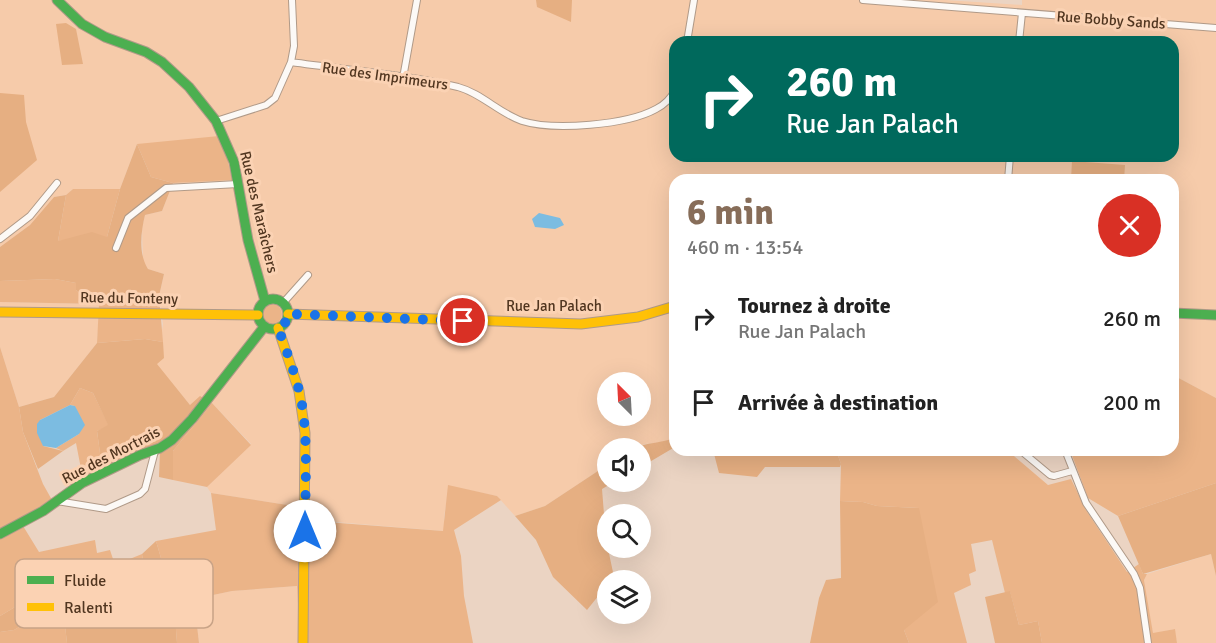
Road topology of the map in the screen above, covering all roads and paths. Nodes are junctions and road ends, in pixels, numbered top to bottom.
1 (57, 0) edge
2 (292, 0) edge
3 (417, 0) edge
4 (694, 0) edge
5 (863, 0) edge
6 (1022, 13) junction
7 (1216, 28) edge
8 (688, 36) edge
9 (1020, 36) edge
10 (291, 62) junction
11 (404, 78) junction
12 (669, 98) edge
13 (216, 121) junction
14 (57, 183) dead end
15 (238, 184) junction
16 (0, 239) edge
17 (116, 248) dead end
18 (308, 276) dead end
19 (265, 301) junction
20 (283, 303) junction
21 (669, 308) edge
22 (0, 312) edge
23 (1179, 313) edge
24 (288, 314) junction
25 (258, 315) junction
26 (1216, 315) edge
27 (264, 327) junction
28 (278, 328) junction
29 (155, 451) junction
30 (1027, 456) edge
31 (1067, 456) edge
32 (1072, 471) junction
33 (57, 501) junction
34 (0, 534) edge
35 (303, 643) edge
36 (1148, 643) edge

1 - 13 street, Rue des Maraîchers
2 - 10 street
3 - 11 street
4 - 8 street
5 - 6 street, Rue Bobby Sands
6 - 7 street, Rue Bobby Sands
6 - 9 street
10 - 11 street, Rue des Imprimeurs
10 - 13 street
11 - 12 street, Rue des Imprimeurs
13 - 15 street, Rue des Maraîchers
14 - 16 street
15 - 17 street
15 - 19 street, Rue des Maraîchers
18 - 20 street
19 - 20 street
19 - 25 street
20 - 24 street
21 - 24 street, Rue Jan Palach
22 - 25 street, Rue du Fonteny
23 - 26 street
24 - 28 street
25 - 27 street
27 - 28 street
27 - 29 street, Rue des Mortrais
28 - 35 street
29 - 33 street, Rue des Mortrais
29 - 33 street
30 - 32 street
31 - 32 street
32 - 36 street
33 - 34 street, Rue des Mortrais

